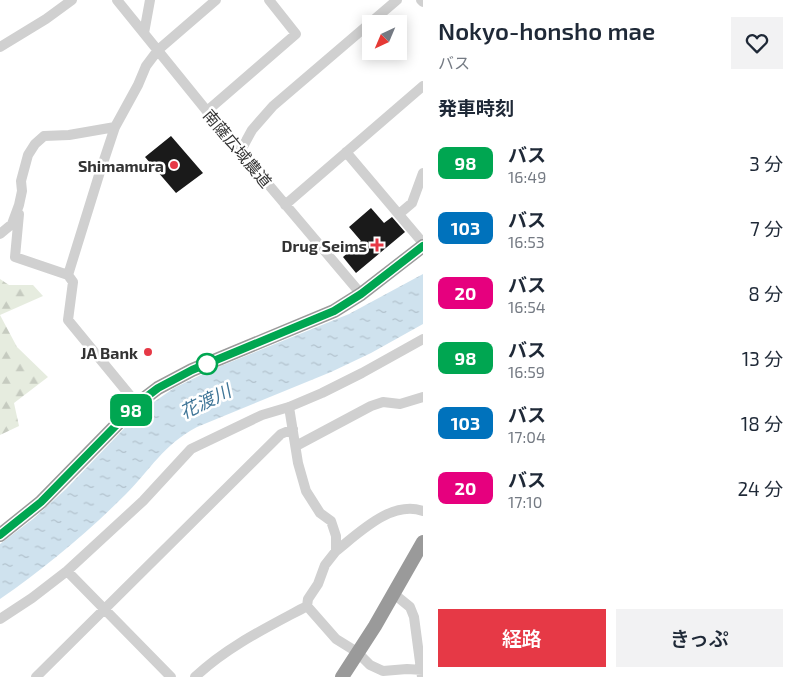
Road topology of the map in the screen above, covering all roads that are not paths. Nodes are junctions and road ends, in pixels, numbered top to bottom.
1 (72, 0) edge
2 (117, 0) edge
3 (150, 0) edge
4 (216, 0) edge
5 (397, 0) edge
6 (271, 1) edge
7 (144, 33) junction
8 (0, 48) edge
9 (158, 50) junction
10 (423, 86) edge
11 (207, 112) junction
12 (115, 127) junction
13 (240, 152) junction
14 (346, 152) junction
15 (423, 173) edge
16 (19, 205) junction
17 (284, 205) junction
18 (399, 214) junction
19 (0, 234) edge
20 (423, 244) edge
21 (68, 276) junction
22 (361, 294) junction
23 (423, 339) edge
24 (423, 397) edge
25 (137, 404) junction
26 (289, 407) junction
27 (293, 429) junction
28 (296, 446) junction
29 (423, 511) edge
30 (0, 535) edge
31 (423, 542) edge
32 (336, 551) junction
33 (67, 571) junction
34 (394, 594) junction
35 (307, 606) junction
36 (104, 610) junction
37 (0, 619) edge
38 (357, 652) junction
39 (421, 671) edge
40 (36, 677) edge
41 (172, 677) edge
42 (195, 677) edge
43 (342, 677) edge

1 - 8 street
2 - 7 street, 南薩広域農道
3 - 7 street
4 - 9 street
5 - 13 street
6 - 11 street
7 - 9 street, 南薩広域農道
9 - 11 street, 南薩広域農道
9 - 12 street
10 - 14 street
11 - 13 street, 南薩広域農道
12 - 16 street
12 - 21 street
13 - 17 street, 南薩広域農道
14 - 17 street
14 - 18 street
15 - 18 street
16 - 19 street
16 - 21 street
17 - 22 street, 南薩広域農道
18 - 20 street
20 - 22 highway
21 - 25 street
22 - 25 highway
23 - 26 street
24 - 28 street
25 - 30 highway
26 - 27 street
26 - 33 street
27 - 28 street
27 - 36 street
28 - 32 street
29 - 32 street
31 - 34 highway
32 - 35 street
33 - 36 street
33 - 37 street
34 - 38 highway
34 - 39 street
35 - 38 street
35 - 42 street
36 - 40 street
36 - 41 street
38 - 39 street
38 - 43 highway

